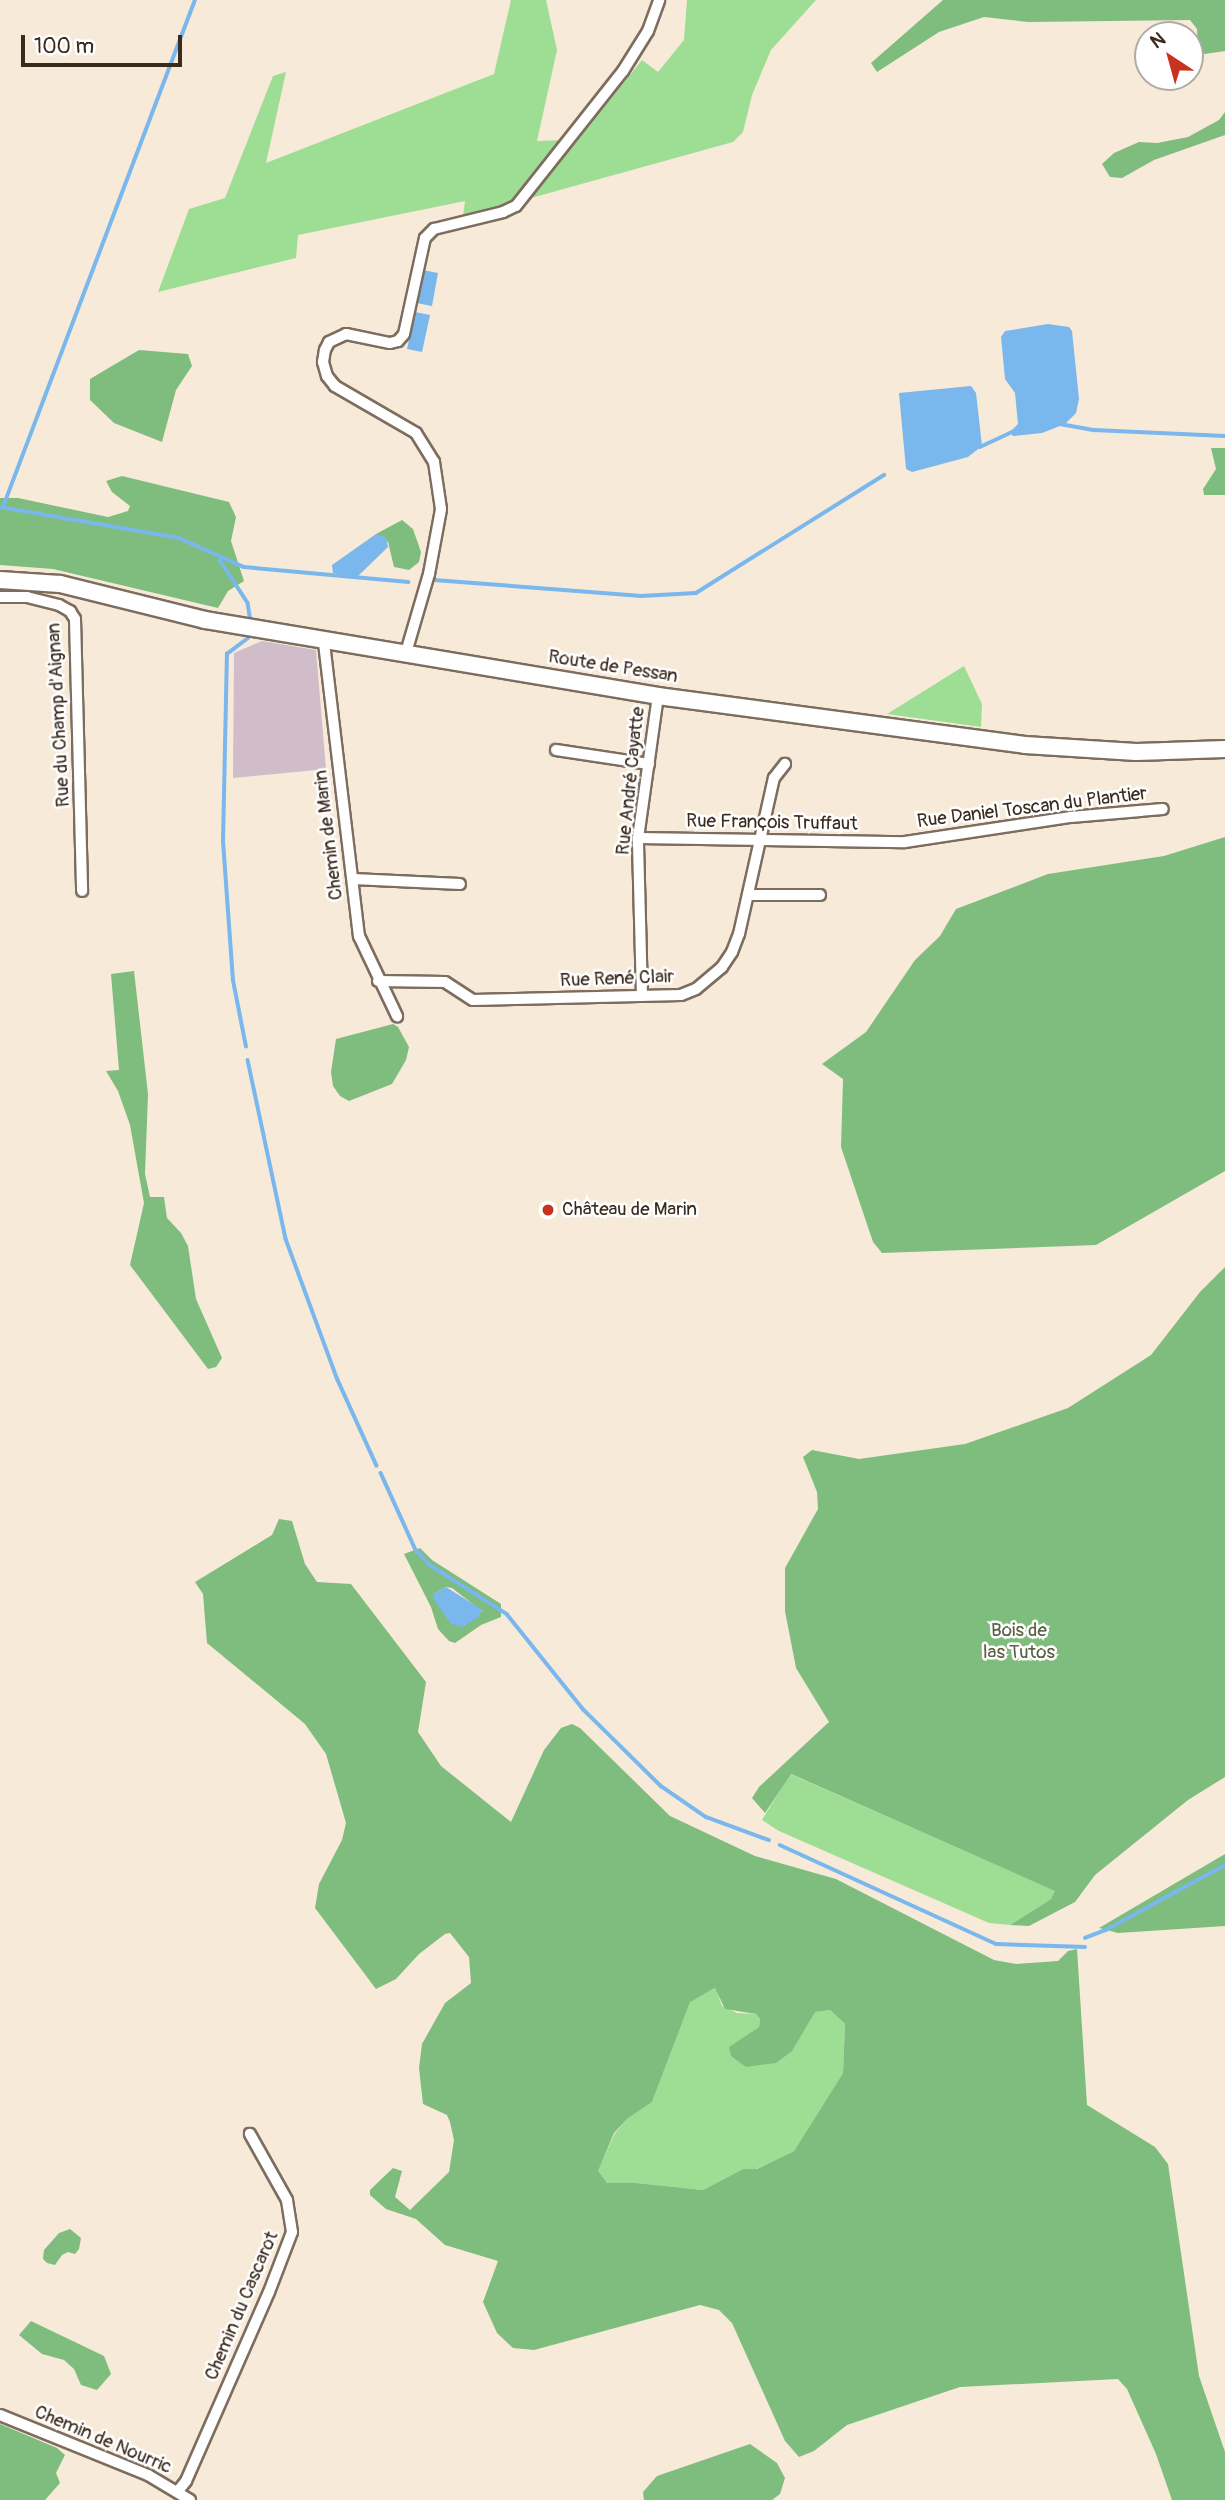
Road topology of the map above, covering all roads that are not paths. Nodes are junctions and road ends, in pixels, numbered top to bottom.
1 (659, 0) edge
2 (0, 580) edge
3 (0, 597) edge
4 (324, 643) junction
5 (405, 656) junction
6 (658, 696) junction
7 (1225, 748) edge
8 (556, 750) dead end
9 (649, 764) junction
10 (785, 764) dead end
11 (1163, 809) dead end
12 (638, 838) junction
13 (760, 841) junction
14 (905, 842) joint
15 (353, 879) junction
16 (460, 884) dead end
17 (82, 891) dead end
18 (748, 895) junction
19 (820, 895) dead end
20 (378, 981) junction
21 (642, 996) junction
22 (397, 1016) dead end
23 (250, 2134) dead end
24 (0, 2415) edge
25 (178, 2491) junction
26 (190, 2500) edge

1 - 5 street
2 - 4 main road, Route de Pessan
3 - 17 street, Rue du Champ d'Aignan
4 - 5 main road, Route de Pessan
4 - 15 street, Chemin de Marin
5 - 6 main road, Route de Pessan
6 - 7 main road, Route de Pessan
6 - 9 street, Rue André Cayatte
8 - 9 street
9 - 12 street, Rue André Cayatte
10 - 13 street, Rue René Clair
11 - 14 street, Rue Daniel Toscan du Plantier
12 - 13 street, Rue François Truffaut
12 - 21 street, Rue André Cayatte
13 - 14 street, Rue François Truffaut
13 - 18 street, Rue René Clair
15 - 16 street
15 - 20 street, Chemin de Marin
18 - 19 street
18 - 21 street, Rue René Clair
20 - 21 street, Rue René Clair
20 - 22 street, Chemin de Marin
23 - 25 street, Chemin du Cascarot
24 - 25 street, Chemin de Nourric
25 - 26 street, Chemin de Nourric

